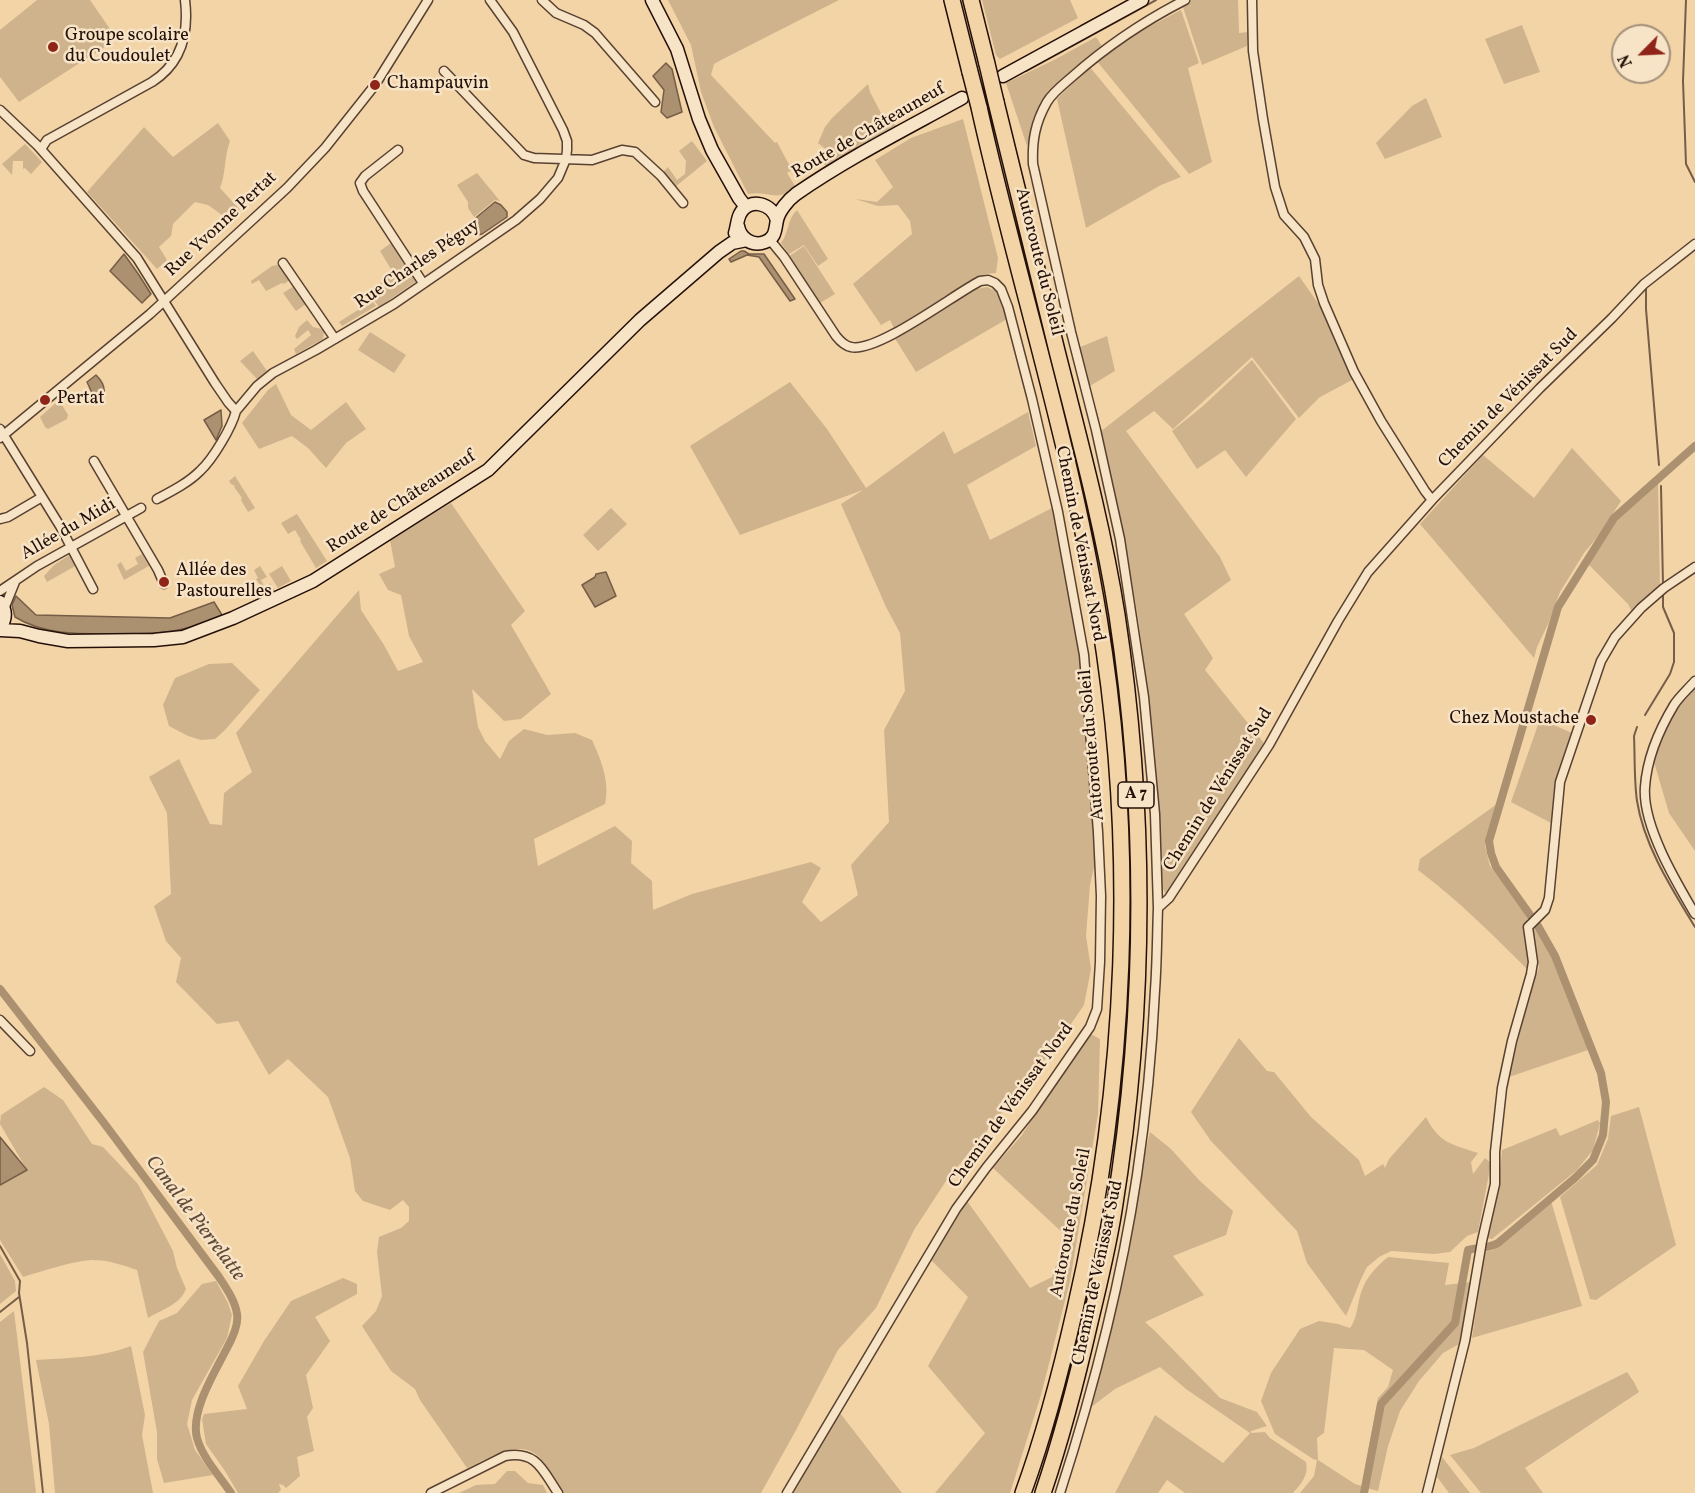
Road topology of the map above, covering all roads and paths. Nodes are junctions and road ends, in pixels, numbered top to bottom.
1 (186, 0) edge
2 (428, 0) edge
3 (542, 0) edge
4 (652, 0) edge
5 (952, 0) edge
6 (970, 0) edge
7 (1142, 0) edge
8 (1185, 0) edge
9 (1252, 0) edge
10 (493, 1) edge
11 (444, 71) dead end
12 (1003, 76) dead end
13 (962, 98) dead end
14 (655, 102) dead end
15 (0, 110) edge
16 (39, 147) junction
17 (398, 150) dead end
18 (566, 159) junction
19 (793, 196) junction
20 (682, 202) dead end
21 (766, 206) junction
22 (746, 207) junction
23 (777, 220) junction
24 (738, 226) junction
25 (747, 240) junction
26 (770, 240) junction
27 (732, 243) junction
28 (1695, 244) edge
29 (283, 262) dead end
30 (423, 283) junction
31 (164, 301) junction
32 (335, 339) junction
33 (236, 411) junction
34 (1, 434) edge
35 (94, 461) dead end
36 (42, 497) junction
37 (157, 499) dead end
38 (1432, 500) junction
39 (141, 508) dead end
40 (127, 516) junction
41 (0, 519) edge
42 (71, 547) junction
43 (1695, 567) edge
44 (15, 582) junction
45 (164, 584) dead end
46 (93, 590) dead end
47 (0, 591) edge
48 (2, 617) edge
49 (1695, 681) edge
50 (1158, 908) junction
51 (1695, 914) edge
52 (0, 1020) edge
53 (30, 1051) dead end
54 (431, 1493) edge
55 (558, 1493) edge
56 (787, 1493) edge
57 (1023, 1493) edge
58 (1043, 1493) edge
59 (1060, 1493) edge
60 (1427, 1493) edge

1 - 16 street
2 - 31 street, Rue Yvonne Pertat
3 - 14 street
4 - 22 main road
5 - 57 highway, Autoroute du Soleil / A 7, bridge
6 - 58 highway, Autoroute du Soleil / A 7, bridge
7 - 12 main road
8 - 50 street
9 - 38 street
10 - 18 street
11 - 18 street
13 - 19 main road, Route de Châteauneuf
15 - 16 street
16 - 31 street
17 - 30 street
18 - 20 street
18 - 30 street, Rue Charles Péguy
19 - 21 main road, Route de Châteauneuf
19 - 23 main road, Route de Châteauneuf
21 - 22 main road, Route de Châteauneuf
21 - 23 main road
22 - 24 main road
23 - 26 main road, Route de Châteauneuf
24 - 25 main road
24 - 27 main road
25 - 26 main road, Route de Châteauneuf
25 - 27 main road, Route de Châteauneuf
26 - 56 street, Chemin de Vénissat Nord
27 - 48 main road, Route de Châteauneuf
28 - 38 street, Chemin de Vénissat Sud
29 - 32 street
30 - 32 street, Rue Charles Péguy
31 - 33 street
31 - 34 street, Rue Yvonne Pertat
32 - 33 street, Rue Charles Péguy
33 - 37 street, Rue Charles Péguy
34 - 36 street
35 - 40 street
36 - 41 street
36 - 42 street
38 - 50 street, Chemin de Vénissat Sud
39 - 40 street, Allée du Midi
40 - 42 street, Allée du Midi
40 - 45 street
42 - 44 street, Allée du Midi
42 - 46 street
43 - 60 street
44 - 47 street, Allée du Midi
44 - 48 street, Allée du Midi
49 - 51 street
50 - 59 street, Chemin de Vénissat Sud
52 - 53 street
54 - 55 street

